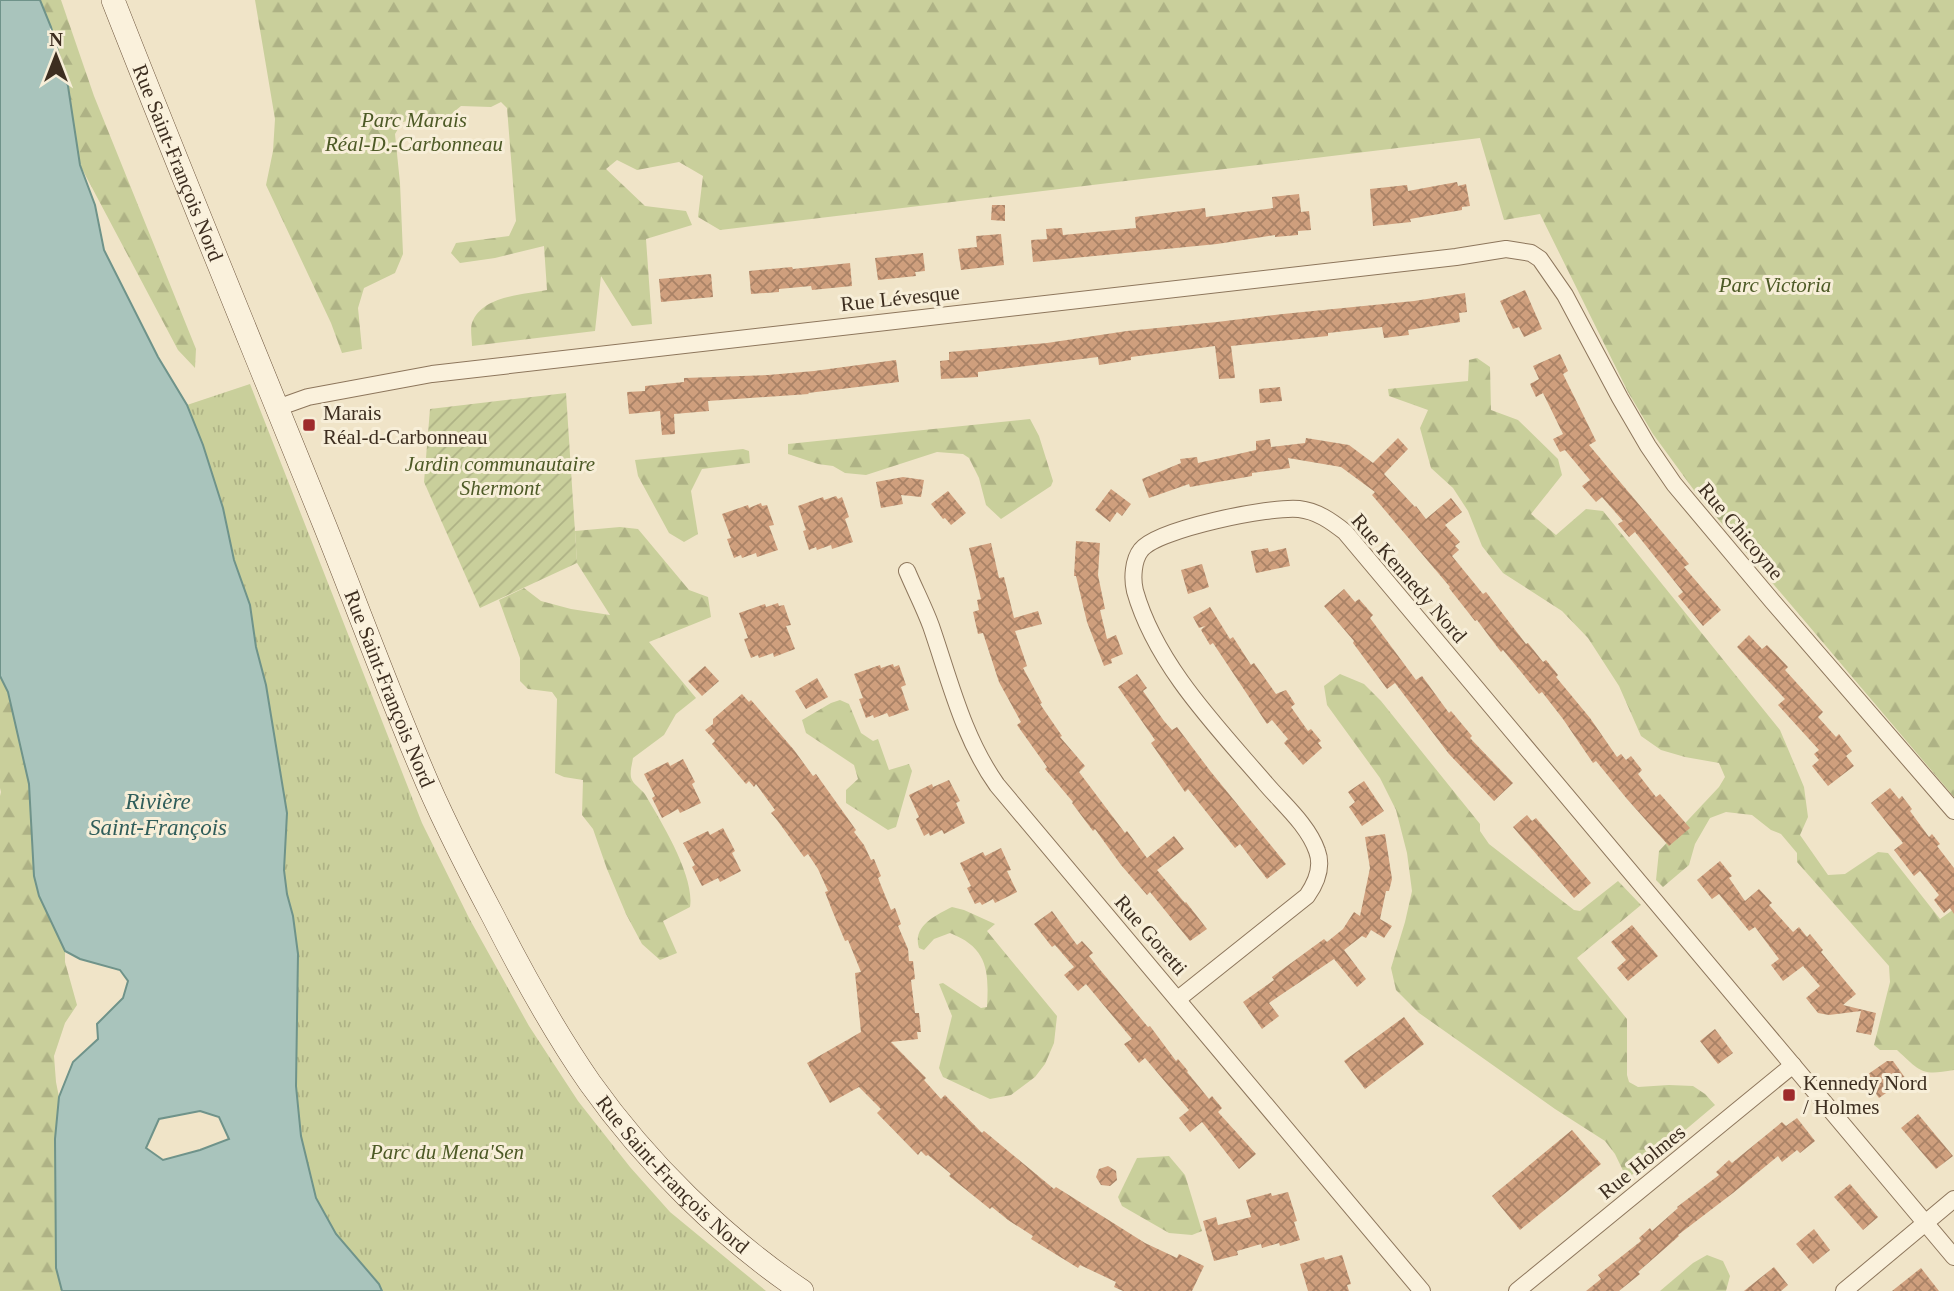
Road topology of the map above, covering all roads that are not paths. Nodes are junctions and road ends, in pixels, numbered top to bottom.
1 (113, 0) edge
2 (1531, 253) joint
3 (277, 408) junction
4 (907, 571) dead end
5 (1954, 811) edge
6 (1178, 999) junction
7 (1793, 1065) junction
8 (1954, 1199) edge
9 (1925, 1223) junction
10 (1954, 1257) edge
11 (802, 1291) edge
12 (1422, 1291) edge
13 (1517, 1291) edge
14 (1844, 1291) edge

1 - 3 street, Rue Saint-François Nord
2 - 3 street, Rue Lévesque
2 - 5 street, Rue Chicoyne
3 - 11 street, Rue Saint-François Nord
4 - 6 street, Rue Goretti
6 - 7 street, Rue Kennedy Nord
6 - 12 street, Rue Goretti
7 - 9 street, Rue Kennedy Nord
7 - 13 street, Rue Holmes
8 - 9 street
9 - 10 street, Rue Kennedy Nord
9 - 14 street

